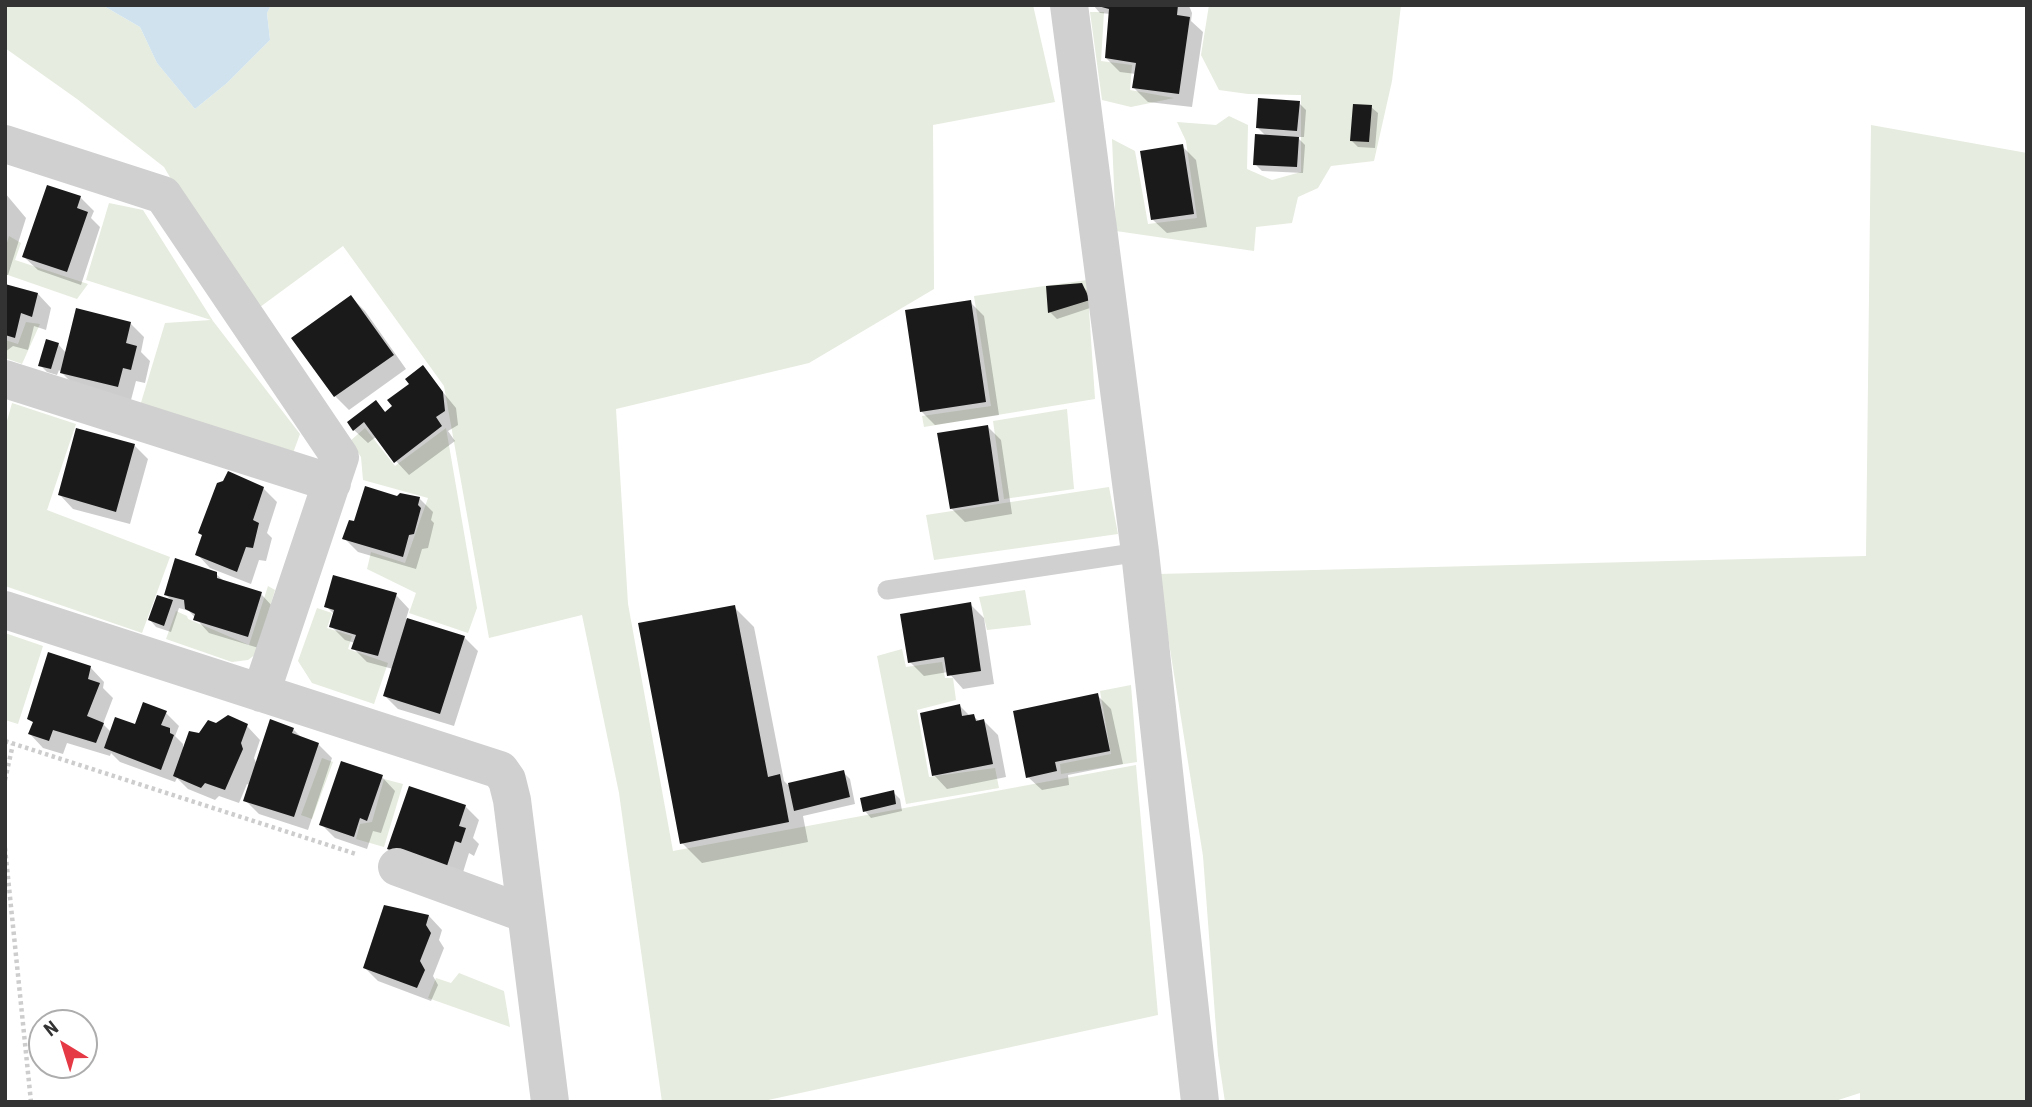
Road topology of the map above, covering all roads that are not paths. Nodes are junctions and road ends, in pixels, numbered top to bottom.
1 (1069, 5) edge
2 (5, 144) edge
3 (5, 379) edge
4 (332, 483) junction
5 (1139, 552) junction
6 (887, 590) dead end
7 (5, 610) edge
8 (261, 693) junction
9 (397, 867) road end
10 (526, 914) junction
11 (550, 1102) edge
12 (1200, 1102) edge

1 - 5 street
2 - 4 street
3 - 4 street
4 - 8 street
5 - 6 lane
5 - 12 street
7 - 8 street
8 - 10 street
9 - 10 street
10 - 11 street

